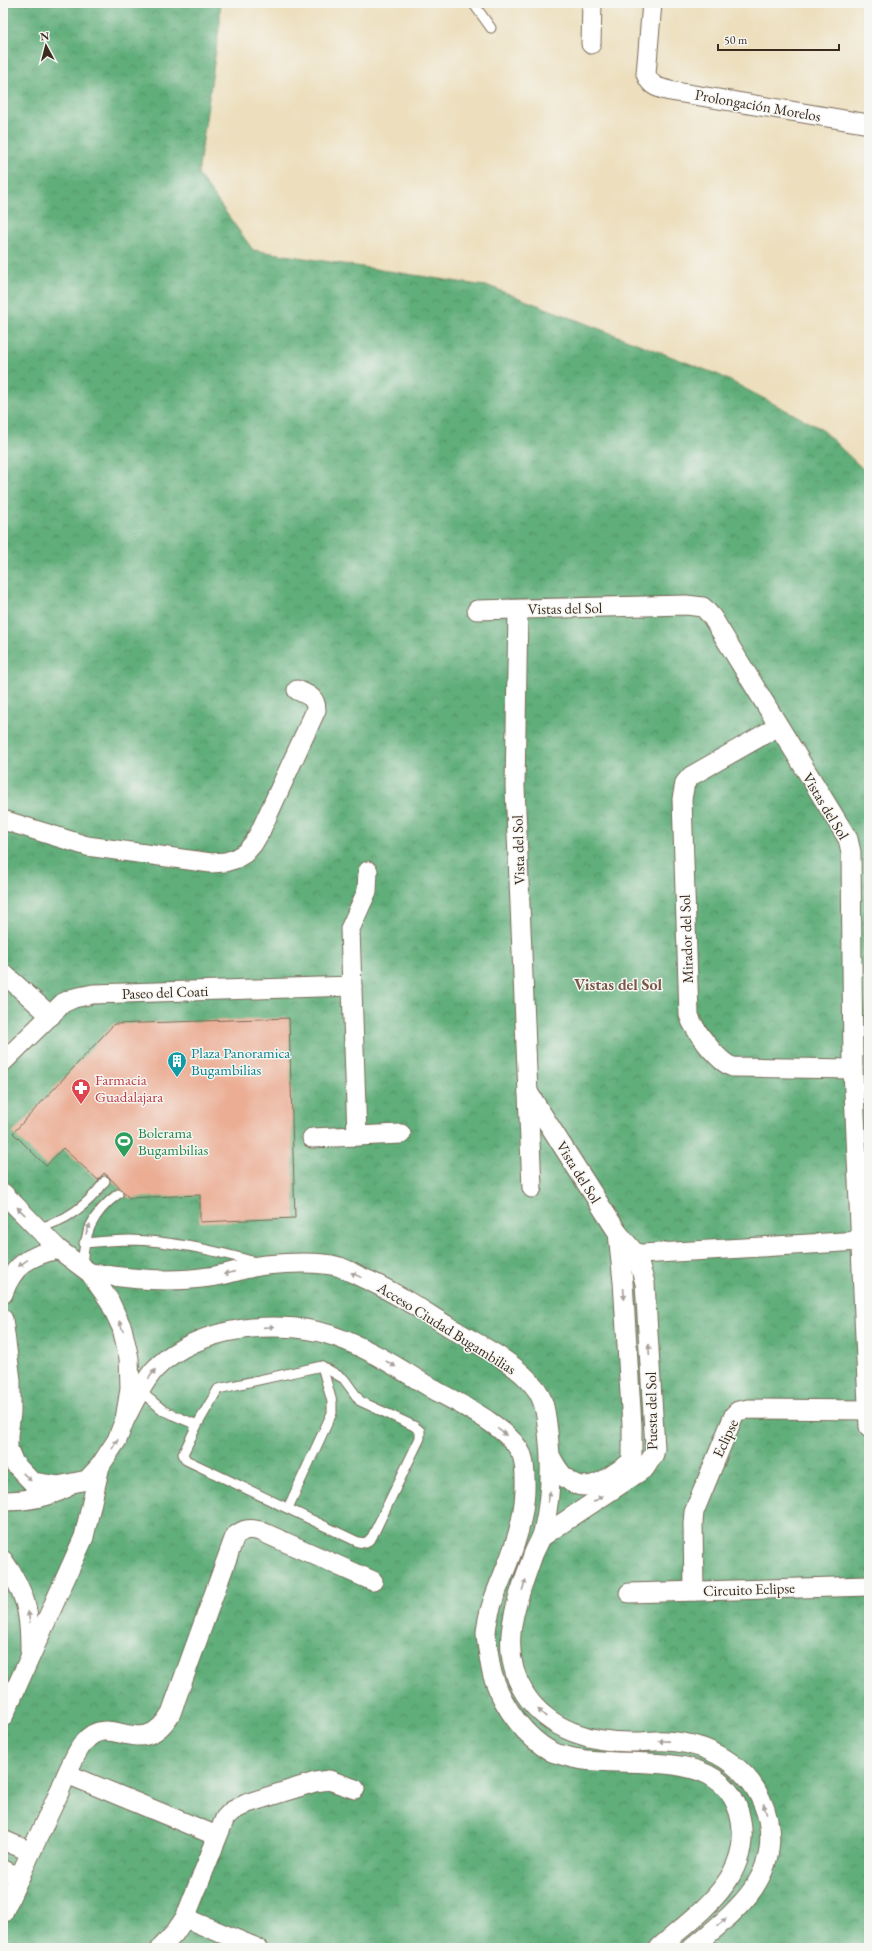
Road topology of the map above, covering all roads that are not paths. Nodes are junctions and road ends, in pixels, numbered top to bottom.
1 (473, 3) edge
2 (592, 3) edge
3 (652, 3) edge
4 (491, 28) dead end
5 (591, 44) dead end
6 (869, 124) edge
7 (477, 610) dead end
8 (518, 610) junction
9 (297, 690) dead end
10 (777, 727) junction
11 (3, 820) edge
12 (368, 871) dead end
13 (3, 973) edge
14 (352, 986) junction
15 (50, 1016) junction
16 (3, 1062) edge
17 (853, 1069) junction
18 (528, 1091) junction
19 (401, 1134) dead end
20 (357, 1136) junction
21 (312, 1138) dead end
22 (105, 1181) dead end
23 (532, 1188) dead end
24 (3, 1193) edge
25 (118, 1194) dead end
26 (38, 1228) junction
27 (860, 1241) junction
28 (84, 1243) junction
29 (58, 1249) junction
30 (628, 1255) junction
31 (264, 1265) junction
32 (86, 1270) junction
33 (3, 1294) edge
34 (3, 1319) edge
35 (322, 1366) junction
36 (140, 1391) junction
37 (869, 1418) edge
38 (125, 1420) junction
39 (197, 1425) junction
40 (654, 1425) junction
41 (632, 1426) junction
42 (6, 1438) edge
43 (551, 1456) junction
44 (638, 1464) junction
45 (100, 1466) junction
46 (72, 1484) junction
47 (3, 1501) edge
48 (288, 1508) junction
49 (543, 1536) junction
50 (3, 1560) edge
51 (373, 1581) dead end
52 (869, 1586) edge
53 (694, 1591) junction
54 (629, 1593) dead end
55 (30, 1656) junction
56 (3, 1717) edge
57 (67, 1774) junction
58 (355, 1789) dead end
59 (218, 1836) junction
60 (3, 1840) edge
61 (31, 1852) junction
62 (11, 1873) edge
63 (3, 1913) edge
64 (185, 1918) junction
65 (161, 1948) edge
66 (257, 1948) edge
67 (659, 1948) edge
68 (692, 1948) edge

1 - 4 lane
2 - 5 street
3 - 6 street, Prolongación Morelos
7 - 8 street, Vistas del Sol
8 - 10 street, Vistas del Sol
8 - 18 street, Vista del Sol
9 - 11 street
10 - 17 street, Vistas del Sol
10 - 17 street, Mirador del Sol
12 - 14 street
13 - 15 street
14 - 15 street, Paseo del Coati
14 - 20 street
15 - 16 street, Paseo del Coati
17 - 27 street, Vistas del Sol
18 - 23 street, Vista del Sol
18 - 30 street, Vista del Sol
19 - 20 street
20 - 21 street
22 - 26 lane
26 -> 24 street
28 -> 25 lane
26 - 29 street
27 - 30 street
27 - 37 street, Vistas del Sol
28 - 31 lane
28 - 32 lane
29 - 32 street
29 -> 33 street
40 -> 30 street, Puesta del Sol
30 -> 41 street, Puesta del Sol
31 -> 32 street, Acceso Ciudad Bugambilias
43 -> 31 street, Acceso Ciudad Bugambilias
38 -> 32 street
34 - 42 street
35 - 39 lane
35 - 48 lane
35 - 48 lane
36 - 38 street
36 - 39 lane
36 -> 67 street
37 - 53 street, Eclipse
45 -> 38 street
39 - 48 lane
40 - 41 street
40 - 44 street, Puesta del Sol
41 - 44 street, Puesta del Sol
42 -> 46 street
43 - 44 street, Puesta del Sol
49 -> 43 street, Acceso Ciudad Bugambilias
49 -> 44 street, Puesta del Sol
45 - 46 street
45 - 55 street
46 - 47 street
68 -> 49 street, Acceso Ciudad Bugambilias
55 -> 50 street
51 - 57 street
52 - 53 street, Circuito Eclipse
53 - 54 street, Circuito Eclipse
55 - 56 street
57 - 59 street
57 - 61 street
58 - 59 street
59 - 64 street
60 - 61 street
61 - 62 street
62 - 63 street
64 - 65 street
64 - 66 street

